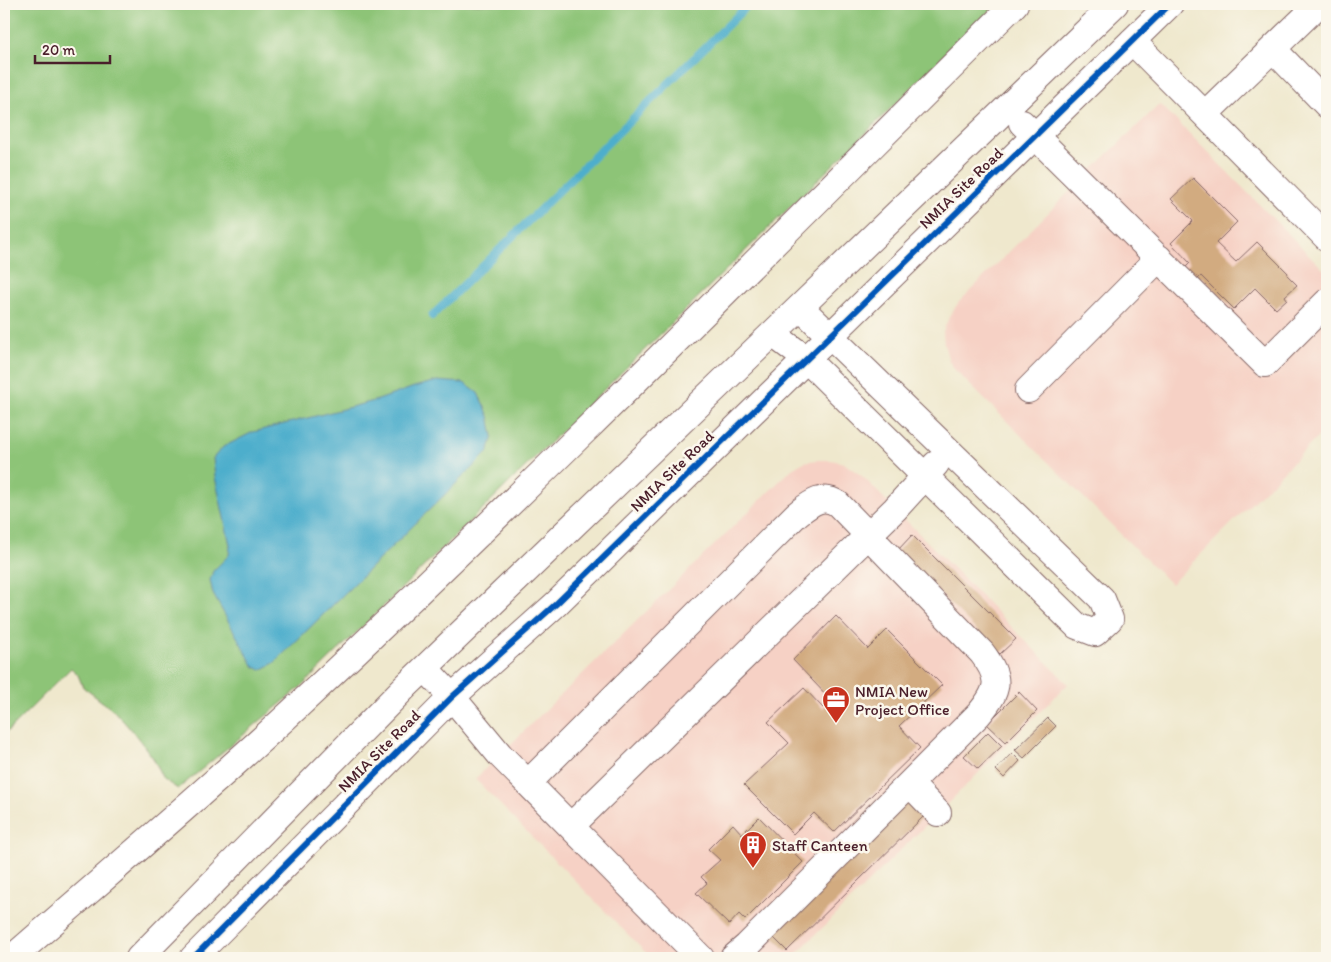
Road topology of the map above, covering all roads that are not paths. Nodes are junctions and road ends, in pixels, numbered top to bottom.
1 (1015, 4) edge
2 (1115, 4) edge
3 (1170, 4) edge
4 (1320, 4) edge
5 (1132, 41) junction
6 (1273, 49) junction
7 (1327, 105) edge
8 (1007, 109) junction
9 (1205, 114) junction
10 (1035, 135) junction
11 (1327, 238) edge
12 (1159, 258) junction
13 (1327, 302) edge
14 (800, 308) junction
15 (773, 334) junction
16 (830, 335) junction
17 (806, 359) junction
18 (1028, 390) dead end
19 (948, 450) junction
20 (925, 476) junction
21 (868, 535) junction
22 (425, 668) junction
23 (452, 697) junction
24 (528, 783) junction
25 (910, 784) junction
26 (938, 813) dead end
27 (571, 826) junction
28 (12, 958) edge
29 (139, 958) edge
30 (194, 958) edge
31 (702, 958) edge
32 (733, 958) edge

1 - 28 street
2 - 8 street
3 - 5 street, NMIA Site Road
4 - 6 street
5 - 9 street
5 - 10 street, NMIA Site Road
6 - 7 street
6 - 9 street
8 - 10 street
8 - 14 street
9 - 11 street
10 - 12 street
10 - 16 street, NMIA Site Road
12 - 13 street
12 - 18 street
14 - 15 street
14 - 16 street
15 - 17 street
15 - 22 street
16 - 17 street, NMIA Site Road
16 - 19 street
17 - 20 street
17 - 23 street, NMIA Site Road
19 - 20 street
19 - 20 street
20 - 21 street
21 - 24 street
21 - 25 street
21 - 27 street
22 - 23 street
22 - 29 street
23 - 24 street
23 - 30 street, NMIA Site Road
24 - 27 street
25 - 26 street
25 - 32 street
27 - 31 street

